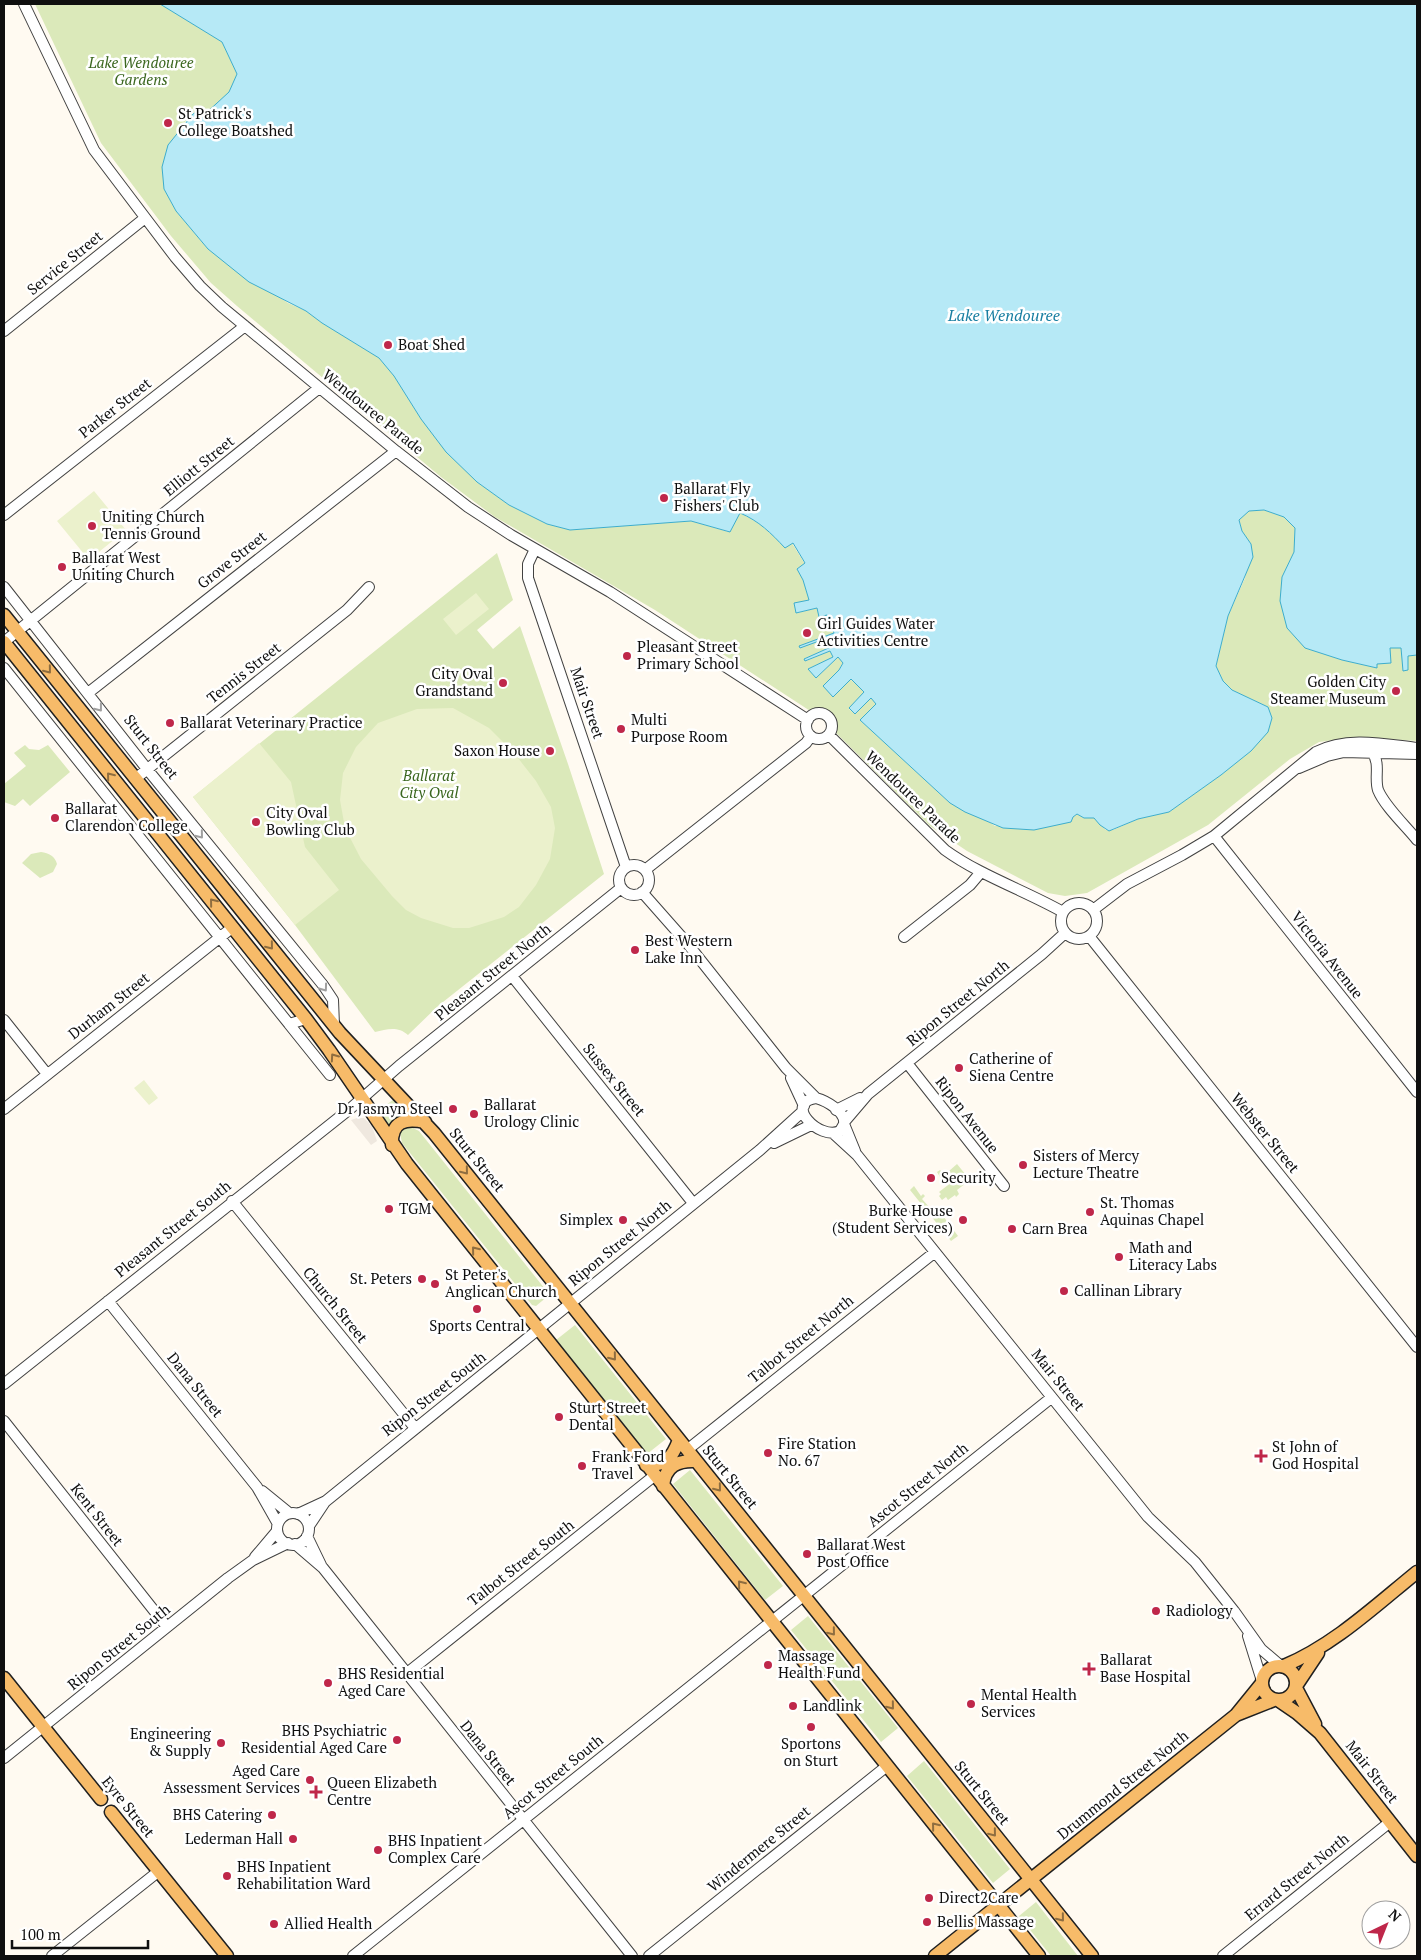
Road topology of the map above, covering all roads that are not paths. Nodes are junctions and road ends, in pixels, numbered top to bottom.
1 (24, 4) edge
2 (29, 4) edge
3 (31, 17) junction
4 (145, 218) junction
5 (245, 326) junction
6 (4, 331) edge
7 (319, 388) junction
8 (396, 451) junction
9 (4, 515) edge
10 (536, 549) junction
11 (4, 587) edge
12 (369, 587) dead end
13 (4, 615) edge
14 (31, 620) junction
15 (17, 631) junction
16 (4, 642) edge
17 (4, 668) edge
18 (88, 693) junction
19 (808, 720) junction
20 (829, 735) junction
21 (811, 736) junction
22 (1375, 748) junction
23 (1417, 748) edge
24 (1385, 753) junction
25 (1417, 754) edge
26 (147, 769) junction
27 (135, 779) junction
28 (1385, 801) junction
29 (1214, 836) junction
30 (1417, 840) edge
31 (626, 867) junction
32 (645, 870) junction
33 (981, 872) junction
34 (621, 888) junction
35 (642, 892) junction
36 (1093, 910) junction
37 (1063, 912) junction
38 (233, 927) junction
39 (1065, 933) junction
40 (1089, 936) junction
41 (220, 938) junction
42 (904, 938) dead end
43 (512, 976) junction
44 (306, 1019) junction
45 (4, 1020) edge
46 (290, 1024) junction
47 (334, 1026) junction
48 (907, 1063) junction
49 (786, 1068) junction
50 (47, 1074) junction
51 (330, 1075) dead end
52 (384, 1079) junction
53 (1417, 1092) edge
54 (868, 1094) junction
55 (362, 1098) junction
56 (816, 1098) junction
57 (803, 1108) junction
58 (4, 1109) edge
59 (836, 1110) junction
60 (425, 1122) junction
61 (845, 1122) junction
62 (811, 1125) junction
63 (833, 1133) junction
64 (392, 1145) junction
65 (760, 1150) junction
66 (857, 1155) junction
67 (1004, 1186) dead end
68 (232, 1201) junction
69 (693, 1203) junction
70 (935, 1252) junction
71 (108, 1301) junction
72 (570, 1303) junction
73 (538, 1329) junction
74 (1417, 1347) edge
75 (4, 1384) edge
76 (1051, 1398) junction
77 (4, 1421) edge
78 (415, 1428) junction
79 (679, 1440) junction
80 (687, 1450) junction
81 (696, 1461) junction
82 (646, 1465) junction
83 (659, 1481) junction
84 (257, 1487) junction
85 (326, 1501) junction
86 (294, 1514) junction
87 (278, 1528) junction
88 (308, 1531) junction
89 (291, 1544) junction
90 (253, 1560) junction
91 (323, 1568) junction
92 (1417, 1572) edge
93 (804, 1596) junction
94 (1240, 1618) junction
95 (771, 1622) junction
96 (167, 1627) junction
97 (1325, 1645) junction
98 (1282, 1666) junction
99 (406, 1674) junction
100 (4, 1678) edge
101 (1262, 1682) junction
102 (1296, 1687) junction
103 (1276, 1700) junction
104 (1236, 1715) junction
105 (43, 1727) junction
106 (1320, 1733) junction
107 (4, 1758) edge
108 (887, 1766) junction
109 (101, 1799) joint
110 (111, 1812) joint
111 (523, 1820) junction
112 (1390, 1822) junction
113 (1417, 1856) edge
114 (159, 1871) junction
115 (1030, 1879) junction
116 (998, 1905) junction
117 (52, 1956) edge
118 (228, 1956) edge
119 (353, 1956) edge
120 (632, 1956) edge
121 (650, 1956) edge
122 (935, 1956) edge
123 (1039, 1956) edge
124 (1092, 1956) edge
125 (1223, 1956) edge

1 - 3 street, Wendouree Parade
2 - 3 street, Wendouree Parade
3 - 4 street, Wendouree Parade
4 - 5 street, Wendouree Parade
4 - 6 street, Service Street
5 - 7 street, Wendouree Parade
5 - 9 street, Parker Street
7 - 8 street, Wendouree Parade
7 - 14 street, Elliott Street
8 - 10 street, Wendouree Parade
8 - 18 street, Grove Street
10 - 19 street, Wendouree Parade
10 - 31 street, Mair Street
11 - 14 street, Sturt Street
12 - 26 street, Tennis Street
13 - 15 main road, Sturt Street
14 - 15 street, Elliott Street
14 - 18 street, Sturt Street
15 - 16 street, Elliott Street
15 -> 27 main road, Sturt Street
38 -> 16 main road
17 - 41 street
18 -> 26 street, Sturt Street
19 - 20 street
19 - 21 street
20 - 21 street
20 - 33 street, Wendouree Parade
21 - 32 street
22 - 23 street
22 - 24 street
22 - 28 street
22 - 29 street
24 - 25 street
24 - 28 street
26 - 27 street, Tennis Street
26 -> 47 street, Sturt Street
27 -> 47 main road, Sturt Street
28 - 30 street
29 - 36 street
29 - 53 street, Victoria Avenue
31 - 32 street
31 - 34 street
32 - 35 street
33 - 37 street, Wendouree Parade
33 - 42 street
34 - 35 street
34 - 43 street, Pleasant Street North
35 - 49 street
36 - 37 street
36 - 40 street
37 - 39 street
38 - 41 street, Durham Street
38 - 44 main road
39 - 40 street
39 - 48 street, Ripon Street North
40 - 74 street, Webster Street
41 - 46 street
41 - 50 street, Durham Street
43 - 52 street, Pleasant Street North
43 - 69 street, Sussex Street
44 - 46 street
55 -> 44 main road
45 - 50 street
46 - 51 street
47 - 52 main road, Sturt Street
48 - 54 street, Ripon Street North
48 - 67 street, Ripon Avenue
49 - 56 street
49 - 57 street
50 - 58 street, Durham Street
52 - 55 street, Pleasant Street North
52 - 60 main road, Sturt Street
54 - 59 street, Ripon Street North
54 - 61 street, Ripon Street North
55 - 64 main road
55 - 68 street, Pleasant Street South
56 - 57 street
56 - 59 street
57 - 62 street
57 - 65 street, Ripon Street North
59 - 61 street
60 - 64 main road
60 -> 72 main road, Sturt Street
61 - 63 street
61 - 66 street, Mair Street
62 - 63 street
62 - 65 street, Ripon Street North
63 - 66 street, Mair Street
73 -> 64 main road
65 - 69 street, Ripon Street North
66 - 70 street, Mair Street
68 - 71 street, Pleasant Street South
68 - 78 street, Church Street
69 - 72 street, Ripon Street North
70 - 76 street, Mair Street
70 - 80 street, Talbot Street North
71 - 75 street, Pleasant Street South
71 - 84 street, Dana Street
72 - 73 street, Ripon Street North
72 -> 79 main road, Sturt Street
73 - 78 street, Ripon Street South
73 - 82 main road
76 - 93 street, Ascot Street North
76 - 94 street, Mair Street
77 - 96 street, Kent Street
78 - 85 street, Ripon Street South
79 - 80 main road, Sturt Street
79 - 82 main road
80 - 81 main road, Sturt Street
81 - 83 main road
81 -> 93 main road, Sturt Street
82 - 83 main road
95 -> 83 main road
83 - 99 street, Talbot Street South
84 - 86 street, Dana Street
84 - 87 street, Dana Street
85 - 86 street, Ripon Street South
85 - 88 street
86 - 87 street
86 - 88 street
87 - 89 street
87 - 90 street, Ripon Street South
88 - 89 street
88 - 91 street, Dana Street
89 - 90 street, Ripon Street South
89 - 91 street, Dana Street
90 - 96 street, Ripon Street South
91 - 99 street, Dana Street
92 - 97 main road, Drummond Street North
93 - 95 street, Ascot Street North
93 -> 115 main road, Sturt Street
94 - 98 street, Mair Street
94 - 101 street, Mair Street
95 - 108 main road
95 - 111 street, Ascot Street South
96 - 105 street, Ripon Street South
97 - 98 main road, Drummond Street North
97 - 102 main road, Drummond Street North
98 - 101 main road, Drummond Street North
98 - 102 main road
99 - 111 street, Dana Street
100 - 105 main road, Eyre Street
101 - 103 main road
101 - 104 main road, Drummond Street North
102 - 103 main road, Drummond Street North
102 - 106 main road, Mair Street
103 - 104 main road, Drummond Street North
103 - 106 main road, Mair Street
104 - 115 main road, Drummond Street North
105 - 107 street, Ripon Street South
105 - 109 main road, Eyre Street
106 - 112 main road, Mair Street
116 -> 108 main road
108 - 121 street, Windermere Street
109 - 110 street, Eyre Street
110 - 114 main road, Eyre Street
111 - 119 street, Ascot Street South
111 - 120 street, Dana Street
112 - 113 main road, Mair Street
112 - 125 street, Errard Street North
114 - 117 street
114 - 118 main road, Eyre Street
115 - 116 main road, Drummond Street North
115 -> 124 main road, Sturt Street
116 - 122 main road, Drummond Street North
116 - 123 main road

